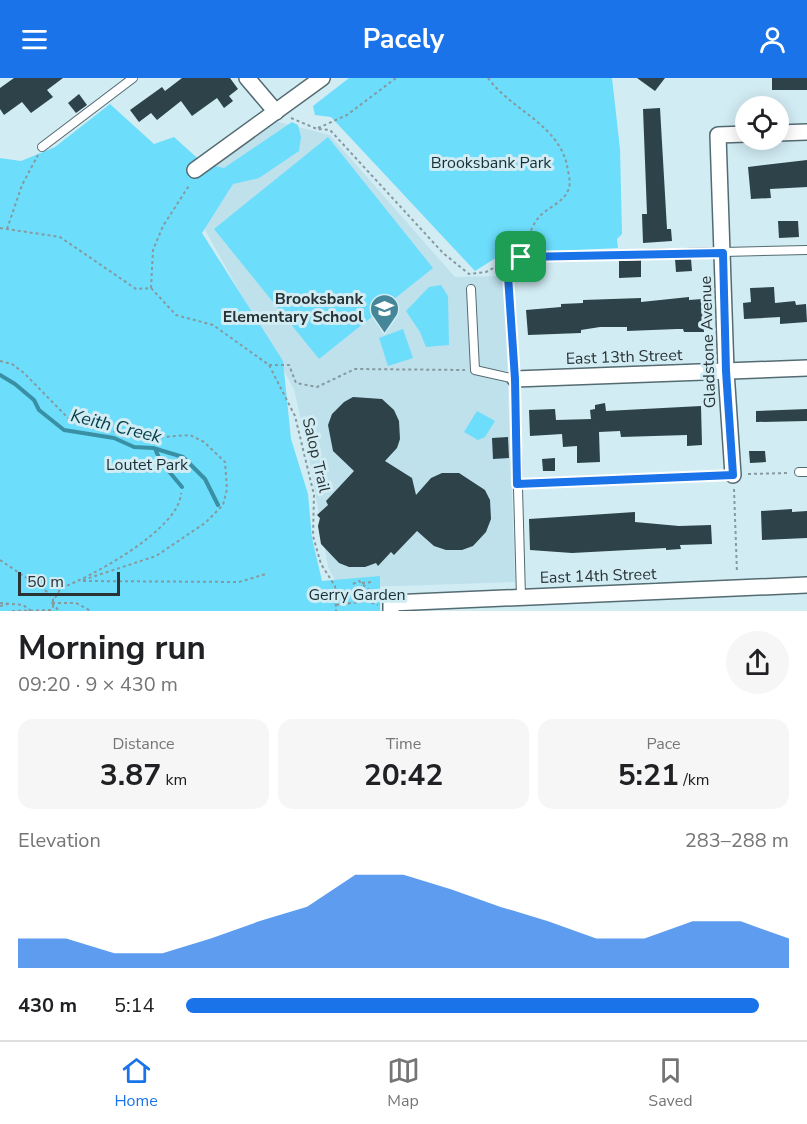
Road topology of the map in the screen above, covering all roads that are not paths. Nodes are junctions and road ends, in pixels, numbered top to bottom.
1 (133, 78) edge
2 (247, 78) edge
3 (322, 78) edge
4 (276, 112) junction
5 (807, 132) edge
6 (789, 133) edge
7 (735, 134) edge
8 (42, 147) road end
9 (195, 171) road end
10 (807, 250) edge
11 (723, 253) junction
12 (471, 289) dead end
13 (807, 368) edge
14 (726, 371) junction
15 (515, 379) junction
16 (733, 475) joint
17 (517, 484) junction
18 (807, 585) edge
19 (521, 597) junction
20 (391, 607) edge

1 - 8 lane
2 - 4 street
3 - 4 street
4 - 9 street
5 - 6 street
7 - 11 street, Gladstone Avenue
10 - 11 lane
11 - 14 street, Gladstone Avenue
11 - 15 lane
12 - 15 lane
13 - 14 street, East 13th Street
14 - 15 street, East 13th Street
14 - 16 street, Gladstone Avenue
15 - 17 lane
16 - 17 lane
17 - 19 lane
18 - 19 street, East 14th Street
19 - 20 street, East 14th Street

